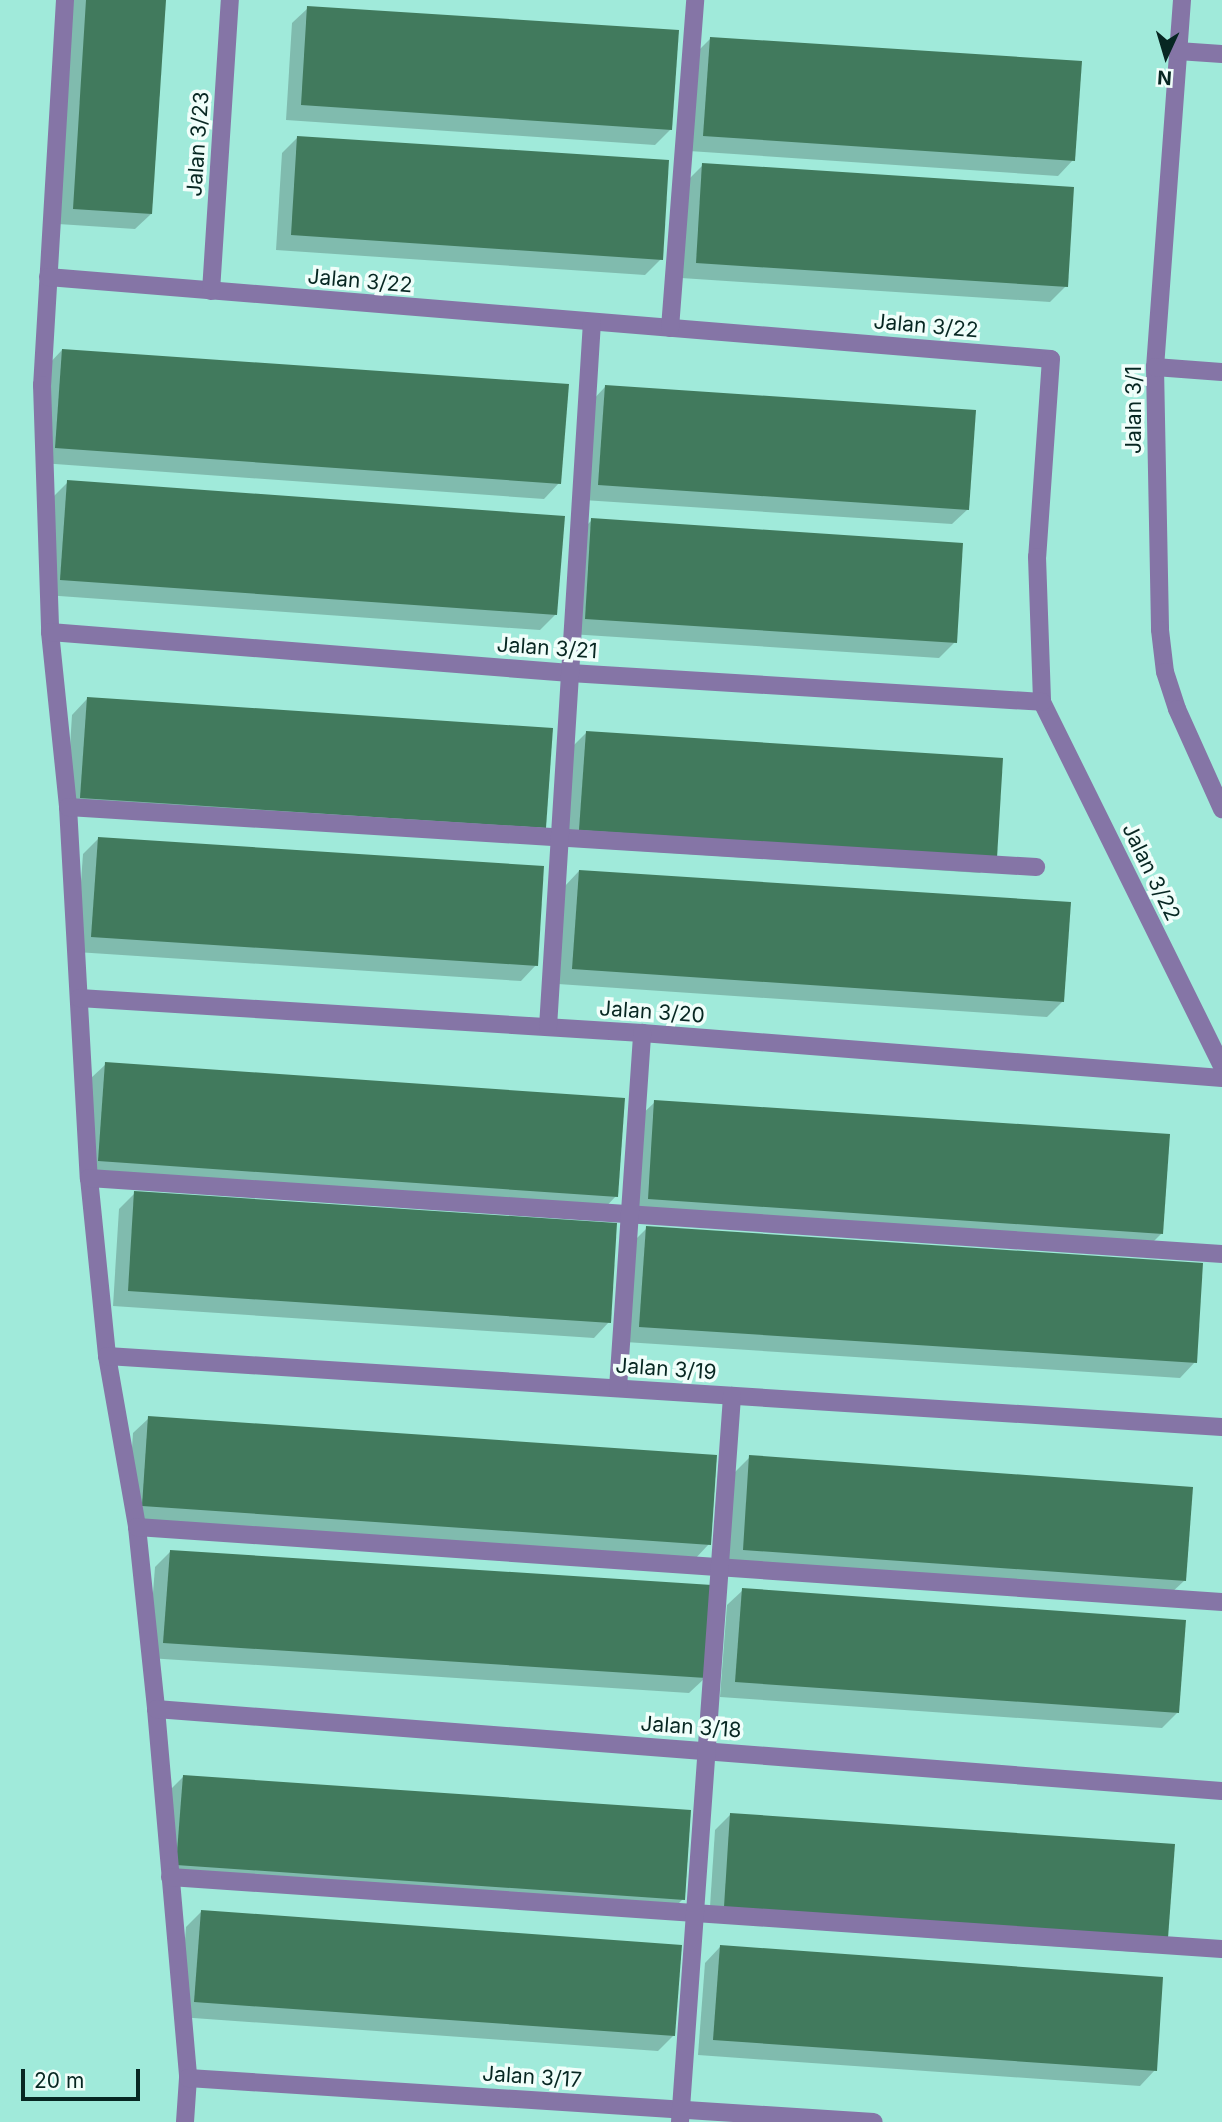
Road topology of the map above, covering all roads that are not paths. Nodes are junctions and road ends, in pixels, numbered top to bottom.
1 (65, 0) edge
2 (230, 0) edge
3 (695, 0) edge
4 (1182, 0) edge
5 (1178, 51) junction
6 (1222, 54) edge
7 (48, 277) junction
8 (211, 291) junction
9 (592, 322) junction
10 (670, 328) junction
11 (1155, 367) junction
12 (1222, 373) edge
13 (50, 632) junction
14 (570, 673) junction
15 (1042, 702) junction
16 (68, 807) junction
17 (1222, 808) edge
18 (560, 836) junction
19 (1036, 867) dead end
20 (79, 998) junction
21 (548, 1027) junction
22 (642, 1033) junction
23 (1222, 1068) edge
24 (1222, 1078) edge
25 (89, 1178) junction
26 (629, 1214) junction
27 (1222, 1254) edge
28 (107, 1356) junction
29 (618, 1388) junction
30 (732, 1396) junction
31 (1222, 1427) edge
32 (137, 1527) junction
33 (720, 1567) junction
34 (1222, 1602) edge
35 (156, 1709) junction
36 (707, 1751) junction
37 (1222, 1791) edge
38 (170, 1877) junction
39 (695, 1911) junction
40 (1222, 1949) edge
41 (188, 2078) junction
42 (680, 2116) edge
43 (185, 2122) edge
44 (874, 2122) edge

1 - 7 street
2 - 8 street, Jalan 3/23
3 - 10 street
4 - 5 street, Jalan 3/1
5 - 6 street
5 - 11 street, Jalan 3/1
7 - 8 street, Jalan 3/22
7 - 13 street
8 - 9 street, Jalan 3/22
9 - 10 street, Jalan 3/22
9 - 14 street
10 - 15 street, Jalan 3/22
11 - 12 street
11 - 17 street, Jalan 3/1
13 - 14 street, Jalan 3/21
13 - 16 street
14 - 15 street, Jalan 3/21
14 - 18 street
15 - 23 street, Jalan 3/22
16 - 18 street
16 - 20 street
18 - 19 street
18 - 21 street
20 - 21 street, Jalan 3/20
20 - 25 street
21 - 22 street, Jalan 3/20
22 - 24 street, Jalan 3/20
22 - 26 street
25 - 26 street
25 - 28 street
26 - 27 street
26 - 29 street
28 - 29 street, Jalan 3/19
28 - 32 street
29 - 30 street, Jalan 3/19
30 - 31 street, Jalan 3/19
30 - 33 street
32 - 33 street
32 - 35 street
33 - 34 street
33 - 36 street
35 - 36 street, Jalan 3/18
35 - 38 street
36 - 37 street, Jalan 3/18
36 - 39 street
38 - 39 street
38 - 41 street
39 - 40 street
39 - 42 street
41 - 42 street, Jalan 3/17
41 - 43 street
42 - 44 street, Jalan 3/17

